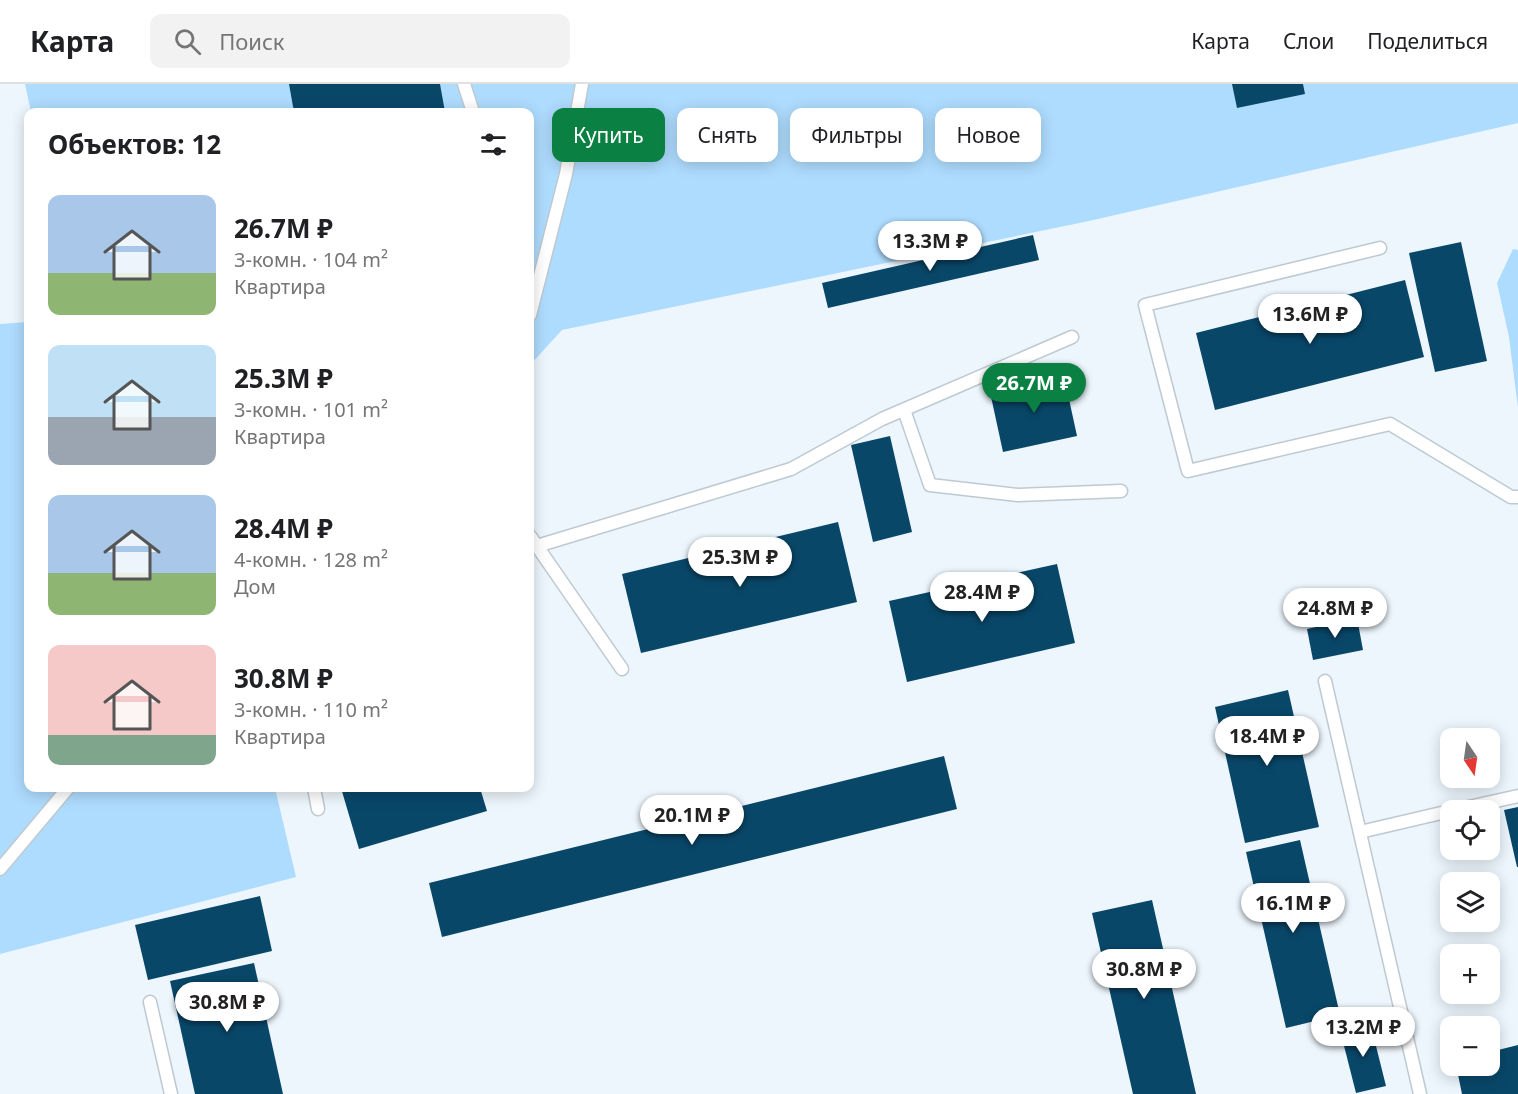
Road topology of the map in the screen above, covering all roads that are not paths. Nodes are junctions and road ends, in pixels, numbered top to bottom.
1 (464, 84) edge
2 (582, 84) edge
3 (472, 108) edge
4 (1380, 248) dead end
5 (534, 299) edge
6 (1072, 337) dead end
7 (904, 410) junction
8 (1121, 492) dead end
9 (1518, 496) edge
10 (534, 541) edge
11 (534, 542) edge
12 (622, 669) dead end
13 (1325, 681) dead end
14 (65, 792) edge
15 (315, 792) edge
16 (1518, 796) edge
17 (1500, 800) edge
18 (318, 808) dead end
19 (1440, 813) edge
20 (1360, 832) junction
21 (0, 869) edge
22 (150, 1002) dead end
23 (171, 1094) edge
24 (1420, 1094) edge

1 - 3 lane
2 - 5 lane
4 - 9 lane
6 - 7 lane
7 - 8 lane
7 - 10 lane
11 - 12 lane
13 - 20 lane
14 - 21 lane
15 - 18 lane
16 - 17 lane
19 - 20 lane
20 - 24 lane
22 - 23 lane

